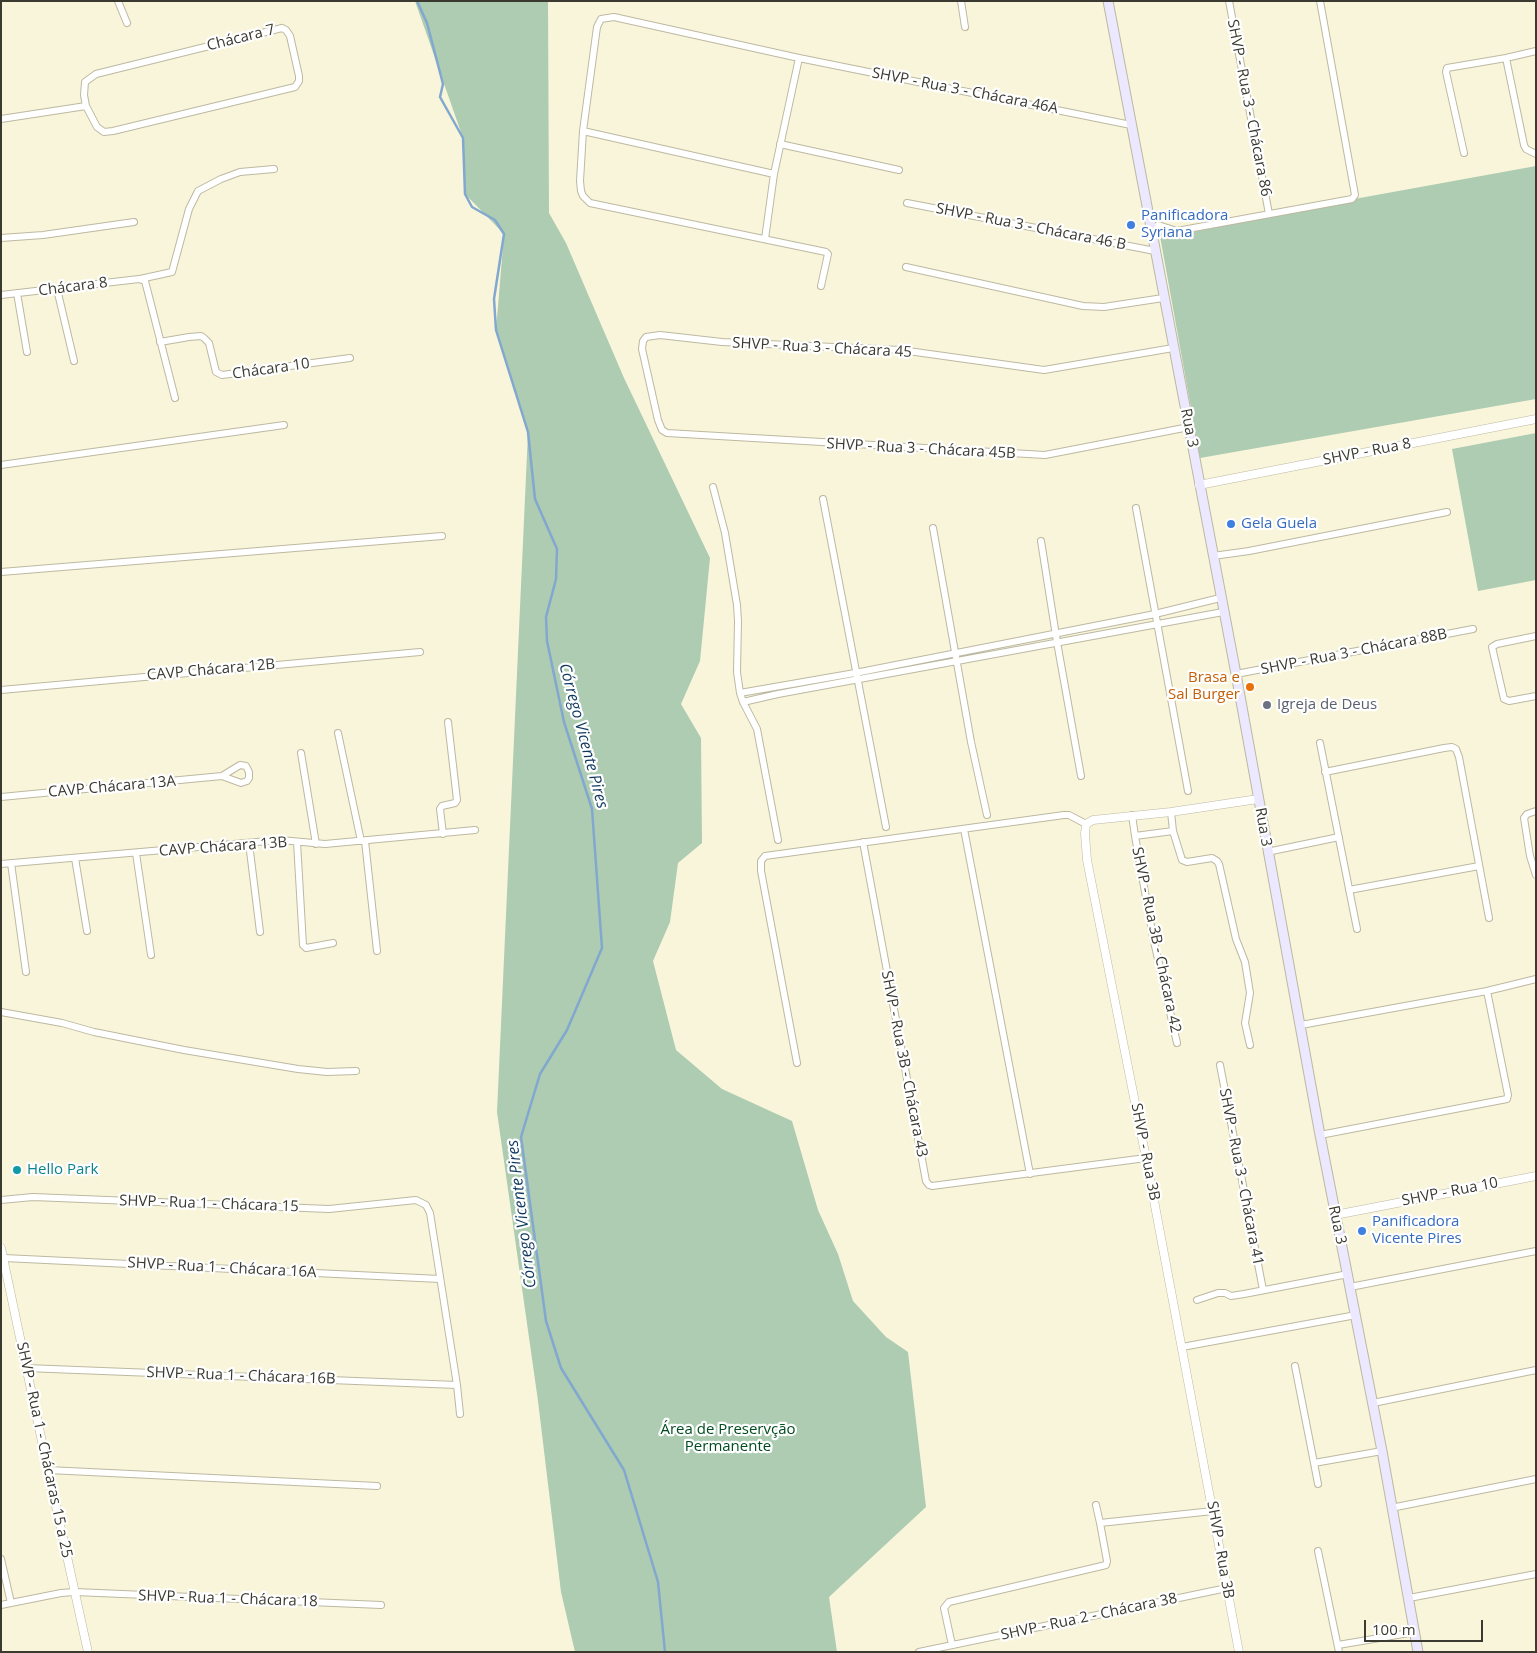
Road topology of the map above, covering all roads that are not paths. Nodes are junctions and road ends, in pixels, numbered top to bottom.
1 (118, 1) edge
2 (961, 1) edge
3 (1108, 1) edge
4 (1228, 1) edge
5 (1320, 1) edge
6 (127, 23) dead end
7 (965, 27) dead end
8 (1535, 53) edge
9 (799, 58) junction
10 (1506, 58) junction
11 (86, 106) junction
12 (1, 119) edge
13 (1131, 125) junction
14 (583, 131) junction
15 (780, 144) junction
16 (1464, 153) dead end
17 (1536, 154) edge
18 (274, 169) dead end
19 (899, 170) dead end
20 (774, 174) junction
21 (907, 203) dead end
22 (1269, 214) junction
23 (134, 222) dead end
24 (1151, 232) junction
25 (1, 238) edge
26 (765, 239) junction
27 (1155, 251) junction
28 (906, 267) dead end
29 (141, 280) junction
30 (821, 286) dead end
31 (57, 289) junction
32 (16, 293) junction
33 (1, 295) edge
34 (1163, 298) junction
35 (160, 342) junction
36 (1173, 348) junction
37 (27, 352) dead end
38 (350, 358) dead end
39 (74, 361) dead end
40 (175, 398) dead end
41 (1536, 419) edge
42 (658, 420) joint
43 (284, 425) dead end
44 (1189, 427) junction
45 (1, 465) edge
46 (1199, 485) junction
47 (713, 487) dead end
48 (823, 500) dead end
49 (1136, 508) dead end
50 (1447, 512) dead end
51 (933, 528) dead end
52 (442, 536) dead end
53 (1041, 541) dead end
54 (1213, 556) junction
55 (1, 572) edge
56 (1220, 598) junction
57 (1182, 608) junction
58 (1223, 612) junction
59 (1155, 614) junction
60 (1184, 619) junction
61 (1156, 624) junction
62 (1473, 629) dead end
63 (1056, 632) junction
64 (1536, 636) edge
65 (1057, 642) junction
66 (420, 652) dead end
67 (956, 652) junction
68 (957, 661) junction
69 (855, 672) junction
70 (1236, 674) junction
71 (857, 681) junction
72 (1, 690) edge
73 (740, 693) junction
74 (1536, 696) edge
75 (743, 702) junction
76 (448, 722) dead end
77 (338, 733) dead end
78 (1320, 743) dead end
79 (301, 753) dead end
80 (1326, 772) junction
81 (222, 776) dead end
82 (1082, 776) dead end
83 (1188, 791) dead end
84 (1, 797) edge
85 (1258, 799) junction
86 (1536, 811) edge
87 (1170, 812) junction
88 (987, 815) dead end
89 (1132, 816) junction
90 (1086, 824) junction
91 (886, 827) dead end
92 (964, 829) junction
93 (475, 830) dead end
94 (1173, 831) junction
95 (443, 834) junction
96 (1135, 836) junction
97 (1339, 837) junction
98 (778, 840) dead end
99 (363, 841) junction
100 (297, 842) junction
101 (862, 842) junction
102 (249, 843) junction
103 (316, 844) junction
104 (1267, 852) junction
105 (136, 853) junction
106 (75, 858) junction
107 (11, 863) junction
108 (1, 864) edge
109 (1479, 866) junction
110 (1536, 875) edge
111 (1349, 890) junction
112 (1489, 918) dead end
113 (1357, 929) dead end
114 (87, 931) dead end
115 (260, 932) dead end
116 (333, 943) dead end
117 (377, 951) dead end
118 (151, 955) dead end
119 (26, 972) dead end
120 (1536, 979) edge
121 (1487, 990) junction
122 (1, 1012) edge
123 (1301, 1025) junction
124 (1177, 1043) dead end
125 (1250, 1045) dead end
126 (797, 1063) dead end
127 (1220, 1065) dead end
128 (356, 1071) dead end
129 (1320, 1135) junction
130 (1146, 1158) junction
131 (1030, 1174) junction
132 (1536, 1176) edge
133 (1, 1200) edge
134 (1335, 1215) junction
135 (1, 1248) edge
136 (1536, 1251) edge
137 (4, 1258) junction
138 (1348, 1274) junction
139 (440, 1279) junction
140 (1350, 1287) junction
141 (1263, 1290) junction
142 (1197, 1300) dead end
143 (1356, 1315) junction
144 (1182, 1347) junction
145 (1295, 1366) dead end
146 (26, 1368) junction
147 (1536, 1370) edge
148 (456, 1385) junction
149 (1372, 1403) junction
150 (460, 1414) dead end
151 (1382, 1451) junction
152 (1314, 1463) junction
153 (48, 1470) junction
154 (1536, 1479) edge
155 (1318, 1484) dead end
156 (377, 1486) dead end
157 (1096, 1505) dead end
158 (1391, 1508) junction
159 (1213, 1511) junction
160 (1100, 1523) junction
161 (1318, 1551) dead end
162 (1, 1559) edge
163 (1536, 1574) edge
164 (1227, 1588) junction
165 (74, 1592) junction
166 (1409, 1598) junction
167 (11, 1603) junction
168 (381, 1605) dead end
169 (1, 1606) edge
170 (1415, 1632) junction
171 (952, 1645) junction
172 (1339, 1649) edge
173 (88, 1652) edge
174 (919, 1652) edge
175 (1239, 1652) edge
176 (1418, 1652) edge

1 - 6 street
2 - 7 street
3 - 13 main road, Rua 3
4 - 22 street, SHVP - Rua 3 - Chácara 86
5 - 22 street, SHVP - Rua 3 - Chácara 86
8 - 10 street
9 - 13 street, SHVP - Rua 3 - Chácara 46A
9 - 14 street, SHVP - Rua 3 - Chácara 46A
9 - 15 street
10 - 16 street
10 - 17 street
11 - 11 street, Chácara 7
11 - 12 street
13 - 24 main road, Rua 3
14 - 20 street
14 - 26 street, SHVP - Rua 3 - Chácara 46A
15 - 19 street
15 - 20 street
18 - 29 street, Chácara 8
20 - 26 street
21 - 27 street, SHVP - Rua 3 - Chácara 46 B
22 - 24 street, SHVP - Rua 3 - Chácara 86
23 - 25 street
24 - 27 main road, Rua 3
26 - 30 street, SHVP - Rua 3 - Chácara 46A
27 - 34 main road, Rua 3
28 - 34 street
29 - 31 street, Chácara 8
29 - 35 street
31 - 32 street, Chácara 8
31 - 39 street
32 - 33 street, Chácara 8
32 - 37 street
34 - 36 main road, Rua 3
35 - 38 street, Chácara 10
35 - 40 street
36 - 42 street, SHVP - Rua 3 - Chácara 45
36 - 44 main road, Rua 3
41 - 46 street, SHVP - Rua 8
42 - 44 street, SHVP - Rua 3 - Chácara 45B
43 - 45 street
44 - 46 main road, Rua 3
46 - 54 main road, Rua 3
47 - 73 street
48 - 69 street
49 - 59 street
50 - 54 street
51 - 67 street
52 - 55 street
53 - 63 street
54 - 56 main road, Rua 3
56 - 57 street
56 - 58 main road, Rua 3
57 - 59 street
57 - 60 street
58 - 60 street
58 - 70 main road, Rua 3
59 - 61 street
59 - 63 street
60 - 61 street
61 - 65 street
61 - 83 street
62 - 70 street, SHVP - Rua 3 - Chácara 88B
63 - 65 street
63 - 67 street
64 - 74 street
65 - 68 street
65 - 82 street
66 - 72 street, CAVP Chácara 12B
67 - 68 street
67 - 69 street
68 - 71 street
68 - 88 street
69 - 71 street
69 - 73 street
70 - 85 main road, Rua 3
71 - 75 street
71 - 91 street
73 - 75 street
75 - 98 street
76 - 95 street
77 - 99 street
78 - 80 street
79 - 103 street
80 - 97 street
80 - 109 street
81 - 84 street, CAVP Chácara 13A
85 - 87 street
85 - 104 main road, Rua 3
86 - 110 street
87 - 89 street
87 - 94 street
89 - 90 street
89 - 96 street, SHVP - Rua 3B - Chácara 42
90 - 92 street
90 - 130 street, SHVP - Rua 3B
92 - 101 street
92 - 131 street
93 - 95 street, CAVP Chácara 13B
94 - 96 street, SHVP - Rua 3B - Chácara 42
94 - 125 street
95 - 99 street, CAVP Chácara 13B
96 - 124 street, SHVP - Rua 3B - Chácara 42
97 - 104 street
97 - 111 street
99 - 103 street, CAVP Chácara 13B
99 - 117 street
100 - 102 street, CAVP Chácara 13B
100 - 103 street, CAVP Chácara 13B
100 - 116 street
101 - 126 street
101 - 131 street, SHVP - Rua 3B - Chácara 43
102 - 105 street, CAVP Chácara 13B
102 - 115 street
104 - 123 main road, Rua 3
105 - 106 street, CAVP Chácara 13B
105 - 118 street
106 - 107 street, CAVP Chácara 13B
106 - 114 street
107 - 108 street, CAVP Chácara 13B
107 - 119 street
109 - 111 street
109 - 112 street
111 - 113 street
120 - 121 street
121 - 123 street
121 - 129 street
122 - 128 street
123 - 129 main road, Rua 3
127 - 141 street, SHVP - Rua 3 - Chácara 41
129 - 134 main road, Rua 3
130 - 131 street, SHVP - Rua 3B - Chácara 43
130 - 144 street, SHVP - Rua 3B
132 - 134 street, SHVP - Rua 10
133 - 139 street, SHVP - Rua 1 - Chácara 15
134 - 138 main road, Rua 3
135 - 137 street, SHVP - Rua 1 - Chácaras 15 a 25
136 - 140 street
137 - 139 street, SHVP - Rua 1 - Chácara 16A
137 - 146 street, SHVP - Rua 1 - Chácaras 15 a 25
138 - 140 main road, Rua 3
138 - 141 street
139 - 148 street
140 - 143 main road, Rua 3
141 - 142 street
143 - 144 street
143 - 149 main road, Rua 3
144 - 159 street, SHVP - Rua 3B
145 - 152 street
146 - 148 street, SHVP - Rua 1 - Chácara 16B
146 - 153 street, SHVP - Rua 1 - Chácaras 15 a 25
147 - 149 street
148 - 150 street
149 - 151 main road, Rua 3
151 - 152 street
151 - 158 main road, Rua 3
152 - 155 street
153 - 156 street
153 - 165 street, SHVP - Rua 1 - Chácaras 15 a 25
154 - 158 street
157 - 160 street
158 - 166 main road, Rua 3
159 - 160 street
159 - 164 street, SHVP - Rua 3B
160 - 171 street
161 - 172 street
162 - 167 street
163 - 166 street
164 - 171 street, SHVP - Rua 2 - Chácara 38
164 - 175 street, SHVP - Rua 3B
165 - 167 street, SHVP - Rua 1 - Chácara 18
165 - 168 street, SHVP - Rua 1 - Chácara 18
165 - 173 street, SHVP - Rua 1 - Chácaras 15 a 25
166 - 170 main road, Rua 3
167 - 169 street, SHVP - Rua 1 - Chácara 18
170 - 172 street
170 - 176 main road, Rua 3
171 - 174 street, SHVP - Rua 2 - Chácara 38

